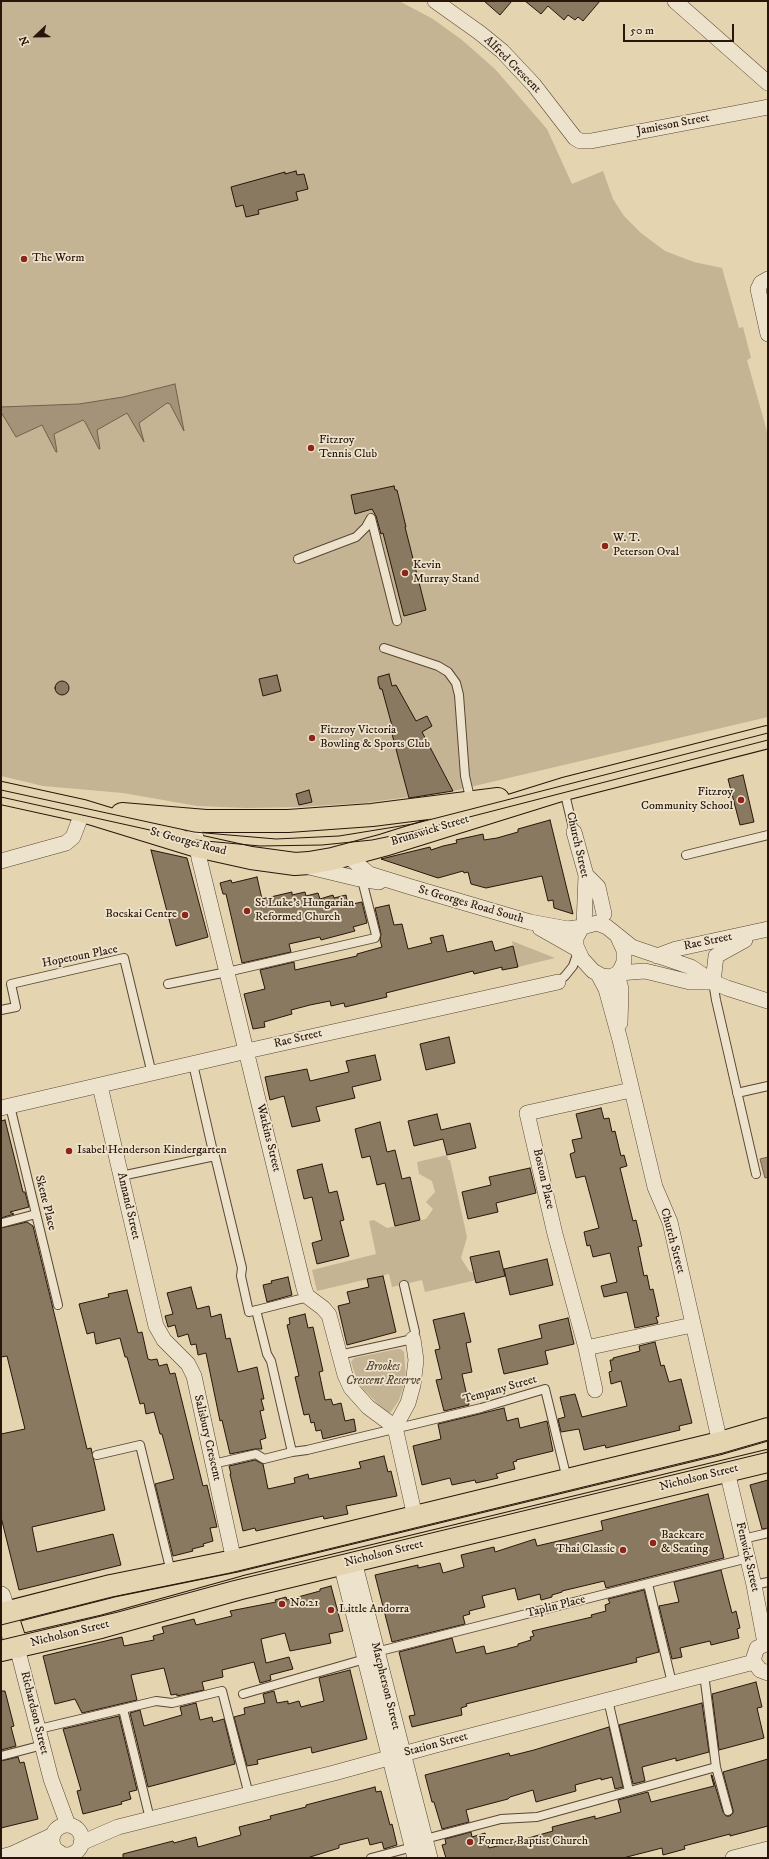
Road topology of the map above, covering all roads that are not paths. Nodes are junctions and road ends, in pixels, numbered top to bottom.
1 (435, 1) edge
2 (675, 1) edge
3 (768, 83) edge
4 (768, 107) edge
5 (579, 140) joint
6 (765, 287) edge
7 (768, 310) edge
8 (768, 334) edge
9 (298, 559) dead end
10 (397, 621) dead end
11 (384, 648) dead end
12 (768, 737) edge
13 (564, 789) junction
14 (1, 793) edge
15 (471, 803) junction
16 (83, 811) junction
17 (193, 820) junction
18 (288, 821) joint
19 (574, 832) joint
20 (768, 835) edge
21 (197, 846) junction
22 (347, 855) junction
23 (686, 855) dead end
24 (1, 860) edge
25 (295, 864) junction
26 (586, 875) junction
27 (362, 880) junction
28 (412, 888) junction
29 (604, 914) dead end
30 (530, 922) junction
31 (583, 927) junction
32 (764, 930) edge
33 (617, 935) junction
34 (578, 950) junction
35 (657, 956) junction
36 (227, 972) junction
37 (618, 973) junction
38 (598, 974) junction
39 (558, 982) joint
40 (713, 982) junction
41 (168, 984) dead end
42 (768, 1001) edge
43 (1, 1010) edge
44 (620, 1040) junction
45 (246, 1051) junction
46 (193, 1064) junction
47 (152, 1074) junction
48 (100, 1086) junction
49 (768, 1086) edge
50 (631, 1090) junction
51 (737, 1093) junction
52 (5, 1108) edge
53 (214, 1156) junction
54 (756, 1174) dead end
55 (121, 1176) junction
56 (36, 1214) junction
57 (2, 1223) edge
58 (404, 1285) dead end
59 (308, 1297) junction
60 (58, 1305) dead end
61 (256, 1310) junction
62 (692, 1324) junction
63 (156, 1326) joint
64 (413, 1339) junction
65 (586, 1348) junction
66 (339, 1355) junction
67 (595, 1390) dead end
68 (395, 1428) junction
69 (768, 1429) edge
70 (720, 1443) junction
71 (292, 1452) junction
72 (97, 1455) dead end
73 (768, 1462) edge
74 (213, 1464) junction
75 (727, 1471) junction
76 (567, 1479) junction
77 (415, 1517) junction
78 (768, 1533) edge
79 (743, 1539) junction
80 (748, 1558) junction
81 (234, 1561) junction
82 (348, 1563) junction
83 (171, 1573) junction
84 (761, 1583) edge
85 (648, 1584) junction
86 (3, 1607) edge
87 (767, 1643) edge
88 (9, 1649) edge
89 (368, 1656) junction
90 (754, 1662) junction
91 (768, 1673) edge
92 (704, 1674) junction
93 (672, 1683) junction
94 (243, 1694) dead end
95 (608, 1700) junction
96 (123, 1709) junction
97 (39, 1729) junction
98 (43, 1745) junction
99 (396, 1755) junction
100 (1, 1756) edge
101 (716, 1767) junction
102 (51, 1779) junction
103 (629, 1791) junction
104 (249, 1795) junction
105 (728, 1811) dead end
106 (150, 1819) junction
107 (72, 1827) junction
108 (118, 1827) junction
109 (53, 1834) junction
110 (420, 1847) edge
111 (768, 1848) edge
112 (79, 1850) edge
113 (62, 1855) edge
114 (6, 1856) edge
115 (371, 1858) edge
116 (430, 1858) edge
117 (733, 1858) edge

1 - 5 street, Alfred Crescent
2 - 3 street
4 - 5 street, Jamieson Street
6 - 7 street
6 - 8 street
9 - 10 lane
11 - 15 lane
12 - 13 main road, Brunswick Street
13 - 15 main road, Brunswick Street
13 - 19 lane, Church Street
13 - 22 main road, Brunswick Street
14 - 16 main road, St Georges Road
15 - 18 main road, Brunswick Street
16 - 17 main road, St Georges Road
16 - 21 main road, St Georges Road
16 - 24 street
17 - 18 main road, St Georges Road
17 - 21 street, Watkins Street
19 - 26 street, Church Street
20 - 23 lane
21 - 25 main road, St Georges Road
21 - 36 street, Watkins Street
22 - 25 main road, Brunswick Street
22 - 28 street, St Georges Road South
25 - 27 street, St Georges Road South
26 - 29 street
26 - 31 street, Church Street
27 - 28 street, St Georges Road South
27 - 36 lane
28 - 30 street, St Georges Road South
30 - 31 street, St Georges Road South
30 - 34 street, St Georges Road South
31 - 33 street
31 - 34 street
32 - 35 street, Rae Street
32 - 40 street, Rae Street
33 - 35 street
33 - 37 street
34 - 38 street
34 - 39 lane, Rae Street
35 - 40 street
36 - 41 lane
36 - 45 street, Watkins Street
37 - 38 street
37 - 40 street
37 - 44 street, Church Street
38 - 44 street, Church Street
39 - 45 street, Rae Street
40 - 42 street
40 - 51 lane
43 - 47 lane, Hopetoun Place
44 - 50 street, Church Street
45 - 46 street, Rae Street
45 - 59 street, Watkins Street
46 - 47 street, Rae Street
46 - 53 lane
47 - 48 street, Rae Street
48 - 52 street, Rae Street
48 - 55 street, Annand Street
49 - 51 lane
50 - 62 street, Church Street
50 - 65 street, Boston Place
51 - 54 lane
52 - 56 lane, Skene Place
53 - 55 lane
53 - 61 lane
55 - 63 street, Annand Street
56 - 57 lane
56 - 60 lane, Skene Place
58 - 64 lane
59 - 61 lane
59 - 66 street
61 - 71 lane
62 - 65 street
62 - 70 street, Church Street
63 - 74 street, Salisbury Crescent
64 - 66 lane
64 - 68 street
65 - 67 street, Boston Place
66 - 68 street
68 - 71 lane
68 - 76 lane, Tempany Street
68 - 77 street
69 - 70 main road
70 - 76 main road
71 - 74 lane
72 - 83 lane
73 - 75 main road, Nicholson Street
74 - 81 street, Salisbury Crescent
75 - 79 street, Fenwick Street
75 - 82 main road, Nicholson Street
76 - 77 main road
77 - 81 main road
78 - 79 lane
79 - 80 street, Fenwick Street
80 - 84 street, Fenwick Street
80 - 85 lane, Taplin Place
81 - 83 main road
82 - 88 main road, Nicholson Street
82 - 89 street, Macpherson Street
83 - 86 main road
84 - 87 street, Fenwick Street
85 - 89 lane, Taplin Place
85 - 93 lane
86 - 88 main road
87 - 90 street
88 - 97 street, Richardson Street
89 - 94 lane, Taplin Place
89 - 99 street, Macpherson Street
90 - 91 street
90 - 92 street, Station Street
92 - 93 street, Station Street
92 - 101 lane
93 - 95 street, Station Street
95 - 99 street, Station Street
95 - 103 lane
96 - 97 lane
96 - 104 lane
96 - 106 lane
97 - 98 street, Richardson Street
98 - 100 lane
98 - 102 street, Richardson Street
99 - 104 street, Station Street
99 - 110 street, Macpherson Street
101 - 103 lane
101 - 105 lane
102 - 107 street, Richardson Street
102 - 109 street, Richardson Street
103 - 110 lane
104 - 106 street, Station Street
106 - 108 street, Station Street
107 - 108 street, Station Street
107 - 109 street
107 - 112 street
108 - 112 street, Station Street
109 - 113 street
109 - 114 street
110 - 115 lane
110 - 116 street, Macpherson Street
111 - 117 street
112 - 113 street
113 - 114 street

